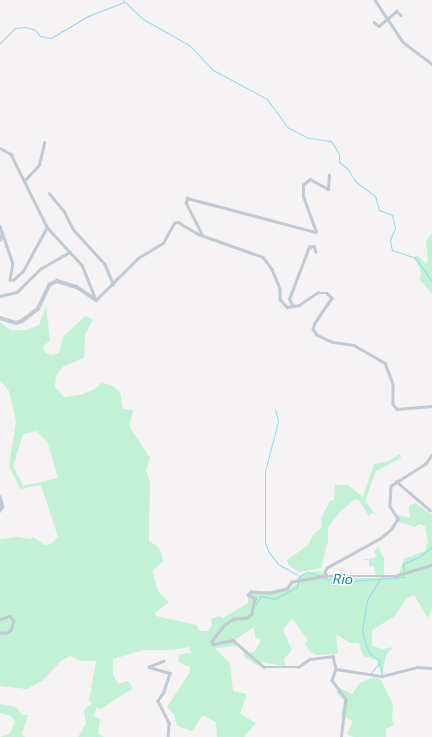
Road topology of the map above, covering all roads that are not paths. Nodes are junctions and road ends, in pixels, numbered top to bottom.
1 (375, 0) edge
2 (401, 15) dead end
3 (388, 20) junction
4 (374, 22) dead end
5 (432, 64) edge
6 (44, 143) dead end
7 (0, 148) edge
8 (329, 175) dead end
9 (24, 182) junction
10 (49, 193) dead end
11 (0, 226) edge
12 (47, 227) junction
13 (2, 233) junction
14 (202, 235) junction
15 (0, 240) edge
16 (70, 252) junction
17 (316, 252) dead end
18 (113, 284) junction
19 (0, 296) edge
20 (96, 300) junction
21 (294, 307) junction
22 (0, 318) edge
23 (432, 406) edge
24 (432, 455) edge
25 (396, 481) junction
26 (0, 497) edge
27 (430, 510) dead end
28 (0, 511) edge
29 (432, 565) edge
30 (326, 576) junction
31 (0, 619) edge
32 (0, 632) edge
33 (164, 660) dead end
34 (336, 668) junction
35 (432, 668) edge
36 (168, 737) edge
37 (341, 737) edge

1 - 3 street
2 - 3 street
3 - 4 street
3 - 5 street
6 - 9 street
7 - 9 street
8 - 14 street
9 - 12 street
10 - 18 street
11 - 13 street
12 - 13 street
12 - 16 street
13 - 15 street
14 - 18 street
14 - 21 street
16 - 19 street
16 - 20 street
17 - 21 street
18 - 20 street
20 - 22 street
21 - 23 street
24 - 25 street
25 - 27 street
25 - 30 street
26 - 28 street
29 - 30 street
30 - 34 street
31 - 32 street
33 - 36 street
34 - 35 street
34 - 37 street

